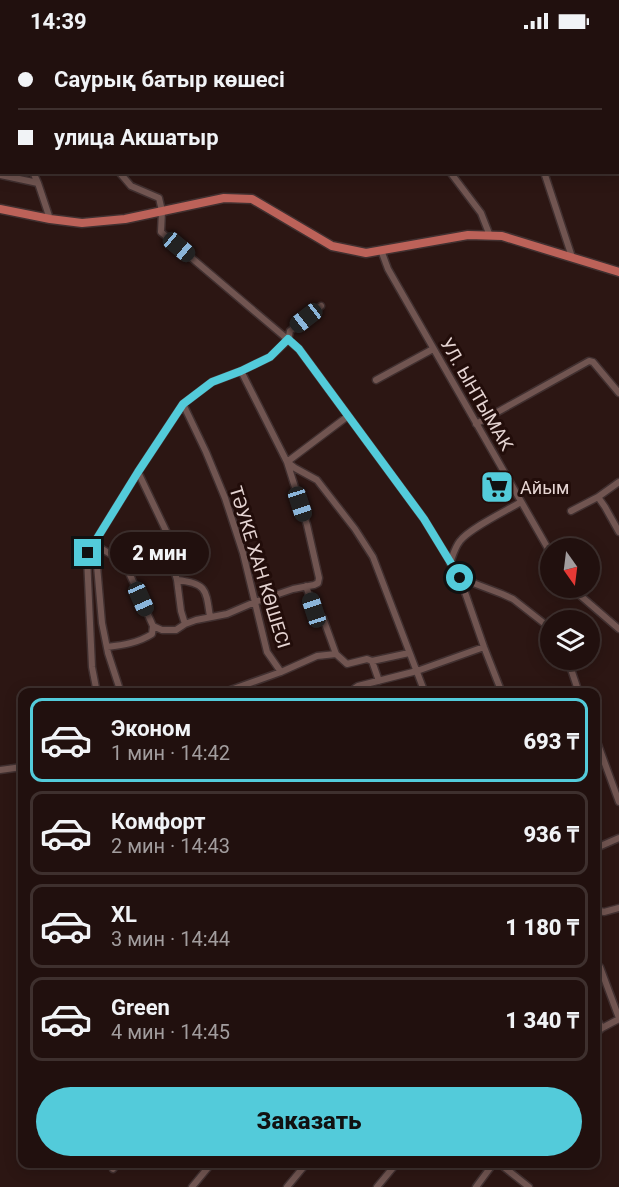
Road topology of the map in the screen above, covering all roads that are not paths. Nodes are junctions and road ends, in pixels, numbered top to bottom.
1 (34, 174) edge
2 (121, 174) edge
3 (452, 174) edge
4 (545, 174) edge
5 (0, 176) edge
6 (38, 183) junction
7 (0, 209) edge
8 (162, 211) junction
9 (50, 219) junction
10 (490, 236) junction
11 (381, 250) junction
12 (572, 257) junction
13 (619, 272) edge
14 (321, 306) dead end
15 (288, 339) junction
16 (433, 349) junction
17 (241, 371) junction
18 (376, 380) dead end
19 (619, 393) edge
20 (183, 404) junction
21 (348, 416) junction
22 (476, 424) junction
23 (286, 462) junction
24 (138, 472) junction
25 (619, 482) edge
26 (598, 497) junction
27 (521, 502) junction
28 (572, 511) dead end
29 (619, 532) edge
30 (542, 538) edge
31 (94, 544) junction
32 (450, 563) junction
33 (460, 578) junction
34 (177, 579) junction
35 (306, 586) junction
36 (584, 598) edge
37 (255, 602) junction
38 (210, 617) junction
39 (540, 620) edge
40 (184, 624) junction
41 (153, 626) junction
42 (619, 629) edge
43 (107, 647) junction
44 (484, 647) junction
45 (410, 653) junction
46 (336, 654) junction
47 (372, 661) junction
48 (571, 670) edge
49 (417, 671) junction
50 (281, 672) junction
51 (379, 681) junction
52 (96, 688) edge
53 (119, 688) edge
54 (236, 688) edge
55 (355, 688) edge
56 (423, 688) edge
57 (500, 688) edge
58 (577, 688) edge
59 (600, 752) edge
60 (18, 767) edge
61 (0, 770) edge
62 (619, 802) edge
63 (619, 838) edge
64 (600, 846) edge
65 (619, 908) edge
66 (600, 911) edge
67 (600, 967) dead end
68 (619, 1019) edge
69 (600, 1025) edge
70 (602, 1028) joint
71 (208, 1168) edge
72 (303, 1168) edge
73 (393, 1168) edge
74 (490, 1168) edge
75 (505, 1168) edge
76 (192, 1187) edge
77 (287, 1187) edge
78 (377, 1187) edge
79 (476, 1187) edge
80 (528, 1187) edge

1 - 6 street
2 - 8 street
3 - 10 street
4 - 12 street
5 - 6 street
6 - 9 street
7 - 9 main road
8 - 9 main road
8 - 11 main road
8 - 15 street
10 - 11 main road
10 - 12 main road
11 - 16 street, УЛ. ЫНТЫМАК
12 - 13 main road
14 - 15 street
15 - 17 street
15 - 21 street
16 - 18 street
16 - 22 street, УЛ. ЫНТЫМАК
17 - 20 street
17 - 23 street
19 - 22 street
20 - 24 street
20 - 37 street, ТӘУКЕ ХАН КӨШЕСІ
21 - 23 street
21 - 32 street
22 - 27 street, УЛ. ЫНТЫМАК
23 - 35 street
23 - 45 street
24 - 31 street
24 - 34 street
25 - 26 street
26 - 28 street
26 - 29 street
27 - 30 street, УЛ. ЫНТЫМАК
27 - 32 street
31 - 41 street
31 - 43 street
31 - 52 street
32 - 33 street
33 - 39 street
33 - 44 street
34 - 38 street
34 - 40 street
35 - 37 street
35 - 46 street
36 - 42 street
37 - 38 street
37 - 50 street, ТӘУКЕ ХАН КӨШЕСІ
38 - 40 street
40 - 41 street
41 - 43 street
43 - 53 street
44 - 49 street
44 - 57 street
45 - 47 street
45 - 49 street
46 - 47 street
46 - 50 street
47 - 51 street
48 - 58 street
49 - 51 street
49 - 56 street
50 - 54 street
51 - 55 street
59 - 62 street
60 - 61 street
63 - 64 street
65 - 66 street
67 - 68 street
68 - 70 street
69 - 70 street
71 - 76 street
72 - 77 street
73 - 78 street
74 - 79 street
75 - 80 street

